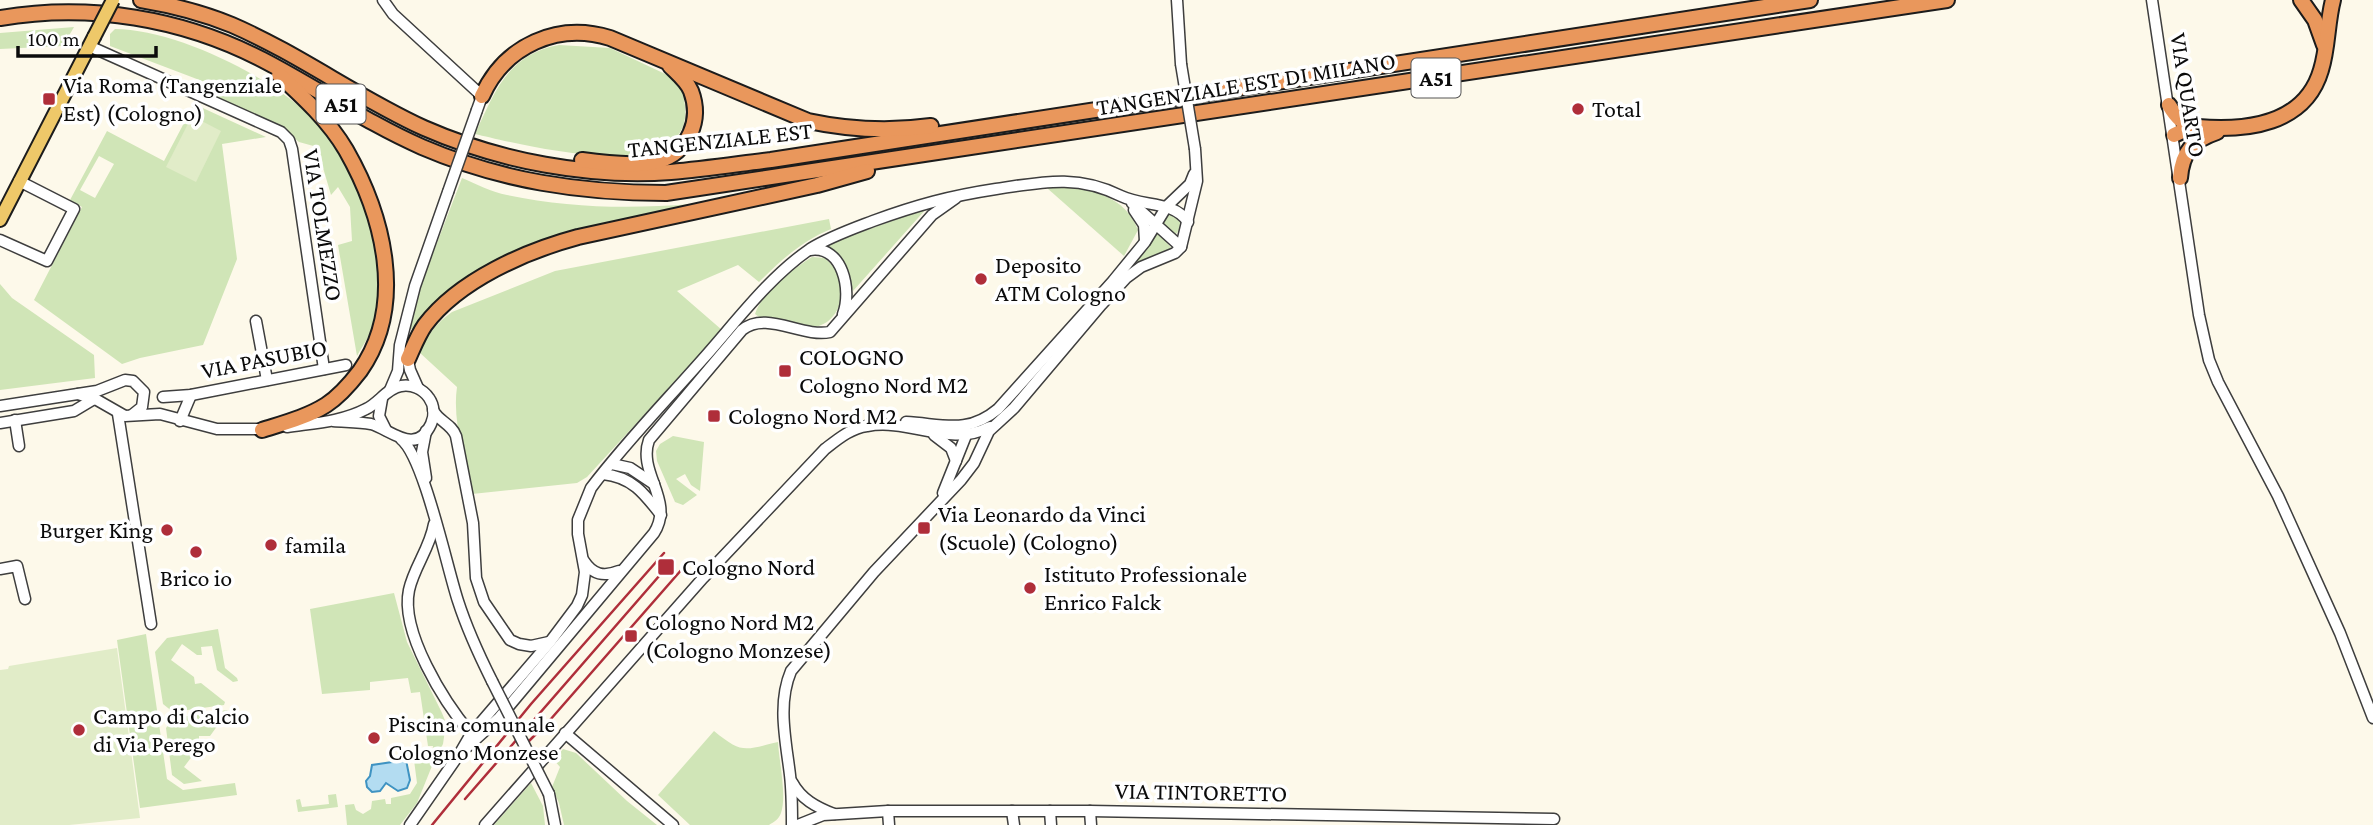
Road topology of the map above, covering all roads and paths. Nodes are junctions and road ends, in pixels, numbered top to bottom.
1 (113, 0) edge
2 (141, 0) edge
3 (383, 0) edge
4 (1177, 0) edge
5 (1783, 0) edge
6 (1810, 0) edge
7 (1947, 0) edge
8 (2152, 0) edge
9 (2301, 0) edge
10 (2333, 0) edge
11 (1747, 10) junction
12 (0, 18) edge
13 (91, 41) junction
14 (2325, 48) junction
15 (262, 60) junction
16 (664, 61) junction
17 (480, 103) junction
18 (1127, 105) junction
19 (2169, 105) junction
20 (2196, 132) junction
21 (2174, 138) junction
22 (491, 152) junction
23 (926, 154) junction
24 (1197, 163) junction
25 (2180, 178) junction
26 (19, 181) junction
27 (967, 194) junction
28 (1126, 198) junction
29 (1167, 206) junction
30 (0, 219) edge
31 (1188, 222) junction
32 (1156, 225) junction
33 (0, 240) edge
34 (1145, 242) junction
35 (1181, 247) junction
36 (810, 250) junction
37 (256, 321) dead end
38 (834, 329) junction
39 (405, 330) junction
40 (408, 359) junction
41 (346, 365) dead end
42 (324, 369) junction
43 (267, 380) junction
44 (117, 382) junction
45 (418, 388) junction
46 (78, 394) junction
47 (191, 395) junction
48 (386, 395) junction
49 (163, 397) dead end
50 (94, 399) junction
51 (145, 400) junction
52 (0, 406) edge
53 (433, 410) junction
54 (115, 411) junction
55 (160, 414) junction
56 (131, 415) junction
57 (15, 420) junction
58 (180, 421) junction
59 (333, 421) junction
60 (0, 423) edge
61 (976, 424) junction
62 (865, 426) junction
63 (993, 426) junction
64 (956, 427) junction
65 (262, 430) junction
66 (386, 430) junction
67 (426, 431) junction
68 (123, 433) junction
69 (931, 433) junction
70 (968, 434) junction
71 (400, 439) junction
72 (19, 446) dead end
73 (979, 452) junction
74 (956, 461) junction
75 (612, 464) junction
76 (603, 474) junction
77 (654, 484) junction
78 (940, 500) junction
79 (430, 503) junction
80 (661, 515) junction
81 (434, 519) junction
82 (584, 561) junction
83 (0, 569) edge
84 (621, 570) junction
85 (25, 599) dead end
86 (151, 624) dead end
87 (510, 640) junction
88 (550, 642) junction
89 (529, 665) junction
90 (529, 683) junction
91 (2373, 718) edge
92 (565, 733) junction
93 (476, 734) junction
94 (790, 779) junction
95 (888, 811) junction
96 (1012, 811) junction
97 (1050, 811) junction
98 (1090, 811) junction
99 (842, 815) junction
100 (1554, 819) dead end
101 (410, 825) edge
102 (485, 825) edge
103 (555, 825) edge
104 (673, 825) edge
105 (792, 825) edge
106 (798, 825) edge
107 (810, 825) edge
108 (889, 825) edge
109 (1013, 825) edge
110 (1051, 825) edge
111 (1091, 825) edge

1 - 13 main road, bridge
2 - 22 highway, TANGENZIALE EST / A51
3 - 17 street
4 - 24 street, bridge
5 - 11 highway
6 - 11 highway, TANGENZIALE EST DI MILANO / A51
7 - 23 highway, TANGENZIALE EST DI MILANO / A51
8 - 19 street, VIA QUARTO
9 - 14 highway
10 - 14 highway
11 - 18 highway, TANGENZIALE EST DI MILANO / A51
12 - 15 highway, TANGENZIALE EST / A51
13 - 26 main road
13 - 42 street, VIA TOLMEZZO
14 - 20 highway
15 - 23 highway, TANGENZIALE EST / A51
15 - 65 highway
16 - 17 highway
16 - 18 highway
16 - 22 highway
17 - 39 street, bridge
18 - 22 highway, TANGENZIALE EST / A51
19 - 20 highway
19 - 21 street, VIA QUARTO
20 - 21 highway
20 - 25 highway
21 - 25 street, VIA QUARTO
23 - 40 highway
24 - 29 street
24 - 31 street
25 - 91 street, VIA QUARTO
26 - 30 main road
26 - 33 street
27 - 28 street
27 - 36 street
27 - 38 street
28 - 29 street
28 - 32 street
28 - 34 street
29 - 31 street
29 - 32 street
31 - 35 street
32 - 34 street
32 - 35 street
34 - 61 street
35 - 63 street
36 - 38 street
36 - 75 street
37 - 43 street
38 - 77 street
39 - 40 street
39 - 48 street
40 - 45 street
41 - 42 street, VIA PASUBIO
42 - 43 street, VIA PASUBIO
43 - 47 street, VIA PASUBIO
44 - 46 street
44 - 51 street
44 - 54 street
45 - 48 street
45 - 53 street
46 - 50 street
46 - 52 street
47 - 49 street, VIA PASUBIO
47 - 58 street, VIA PASUBIO
48 - 59 street
48 - 66 street
50 - 54 street
50 - 57 street
51 - 55 street
51 - 56 street
53 - 67 street
53 - 87 street
54 - 56 street
54 - 68 street
55 - 56 street
55 - 58 street
56 - 68 street
57 - 60 street
57 - 72 street
58 - 65 street
59 - 65 street
59 - 66 street
61 - 64 street
61 - 70 street
62 - 64 street
62 - 69 street
62 - 92 street
63 - 70 street
63 - 73 street
64 - 70 street
66 - 71 street
67 - 71 street
67 - 79 street
68 - 86 street
69 - 70 street
69 - 74 street
70 - 73 street
70 - 74 street
71 - 79 street
73 - 78 street
74 - 78 street
75 - 76 street
75 - 77 street
76 - 80 street
76 - 82 street
77 - 80 street
78 - 94 street
79 - 81 street
80 - 84 street
81 - 93 street
81 - 103 street, bridge
82 - 84 street
82 - 88 street
83 - 85 street
84 - 90 street
87 - 88 street
87 - 89 street
88 - 89 street
89 - 90 street
89 - 93 street
90 - 93 street
92 - 102 street
92 - 104 street
93 - 101 street
94 - 99 street
94 - 105 street
95 - 96 street, VIA TINTORETTO
95 - 99 street, VIA TINTORETTO
95 - 108 street
96 - 97 street, VIA TINTORETTO
96 - 109 street
97 - 98 street, VIA TINTORETTO
97 - 110 street
98 - 100 street, VIA TINTORETTO
98 - 111 street
99 - 106 street, VIA TINTORETTO
99 - 107 street, VIA TINTORETTO

